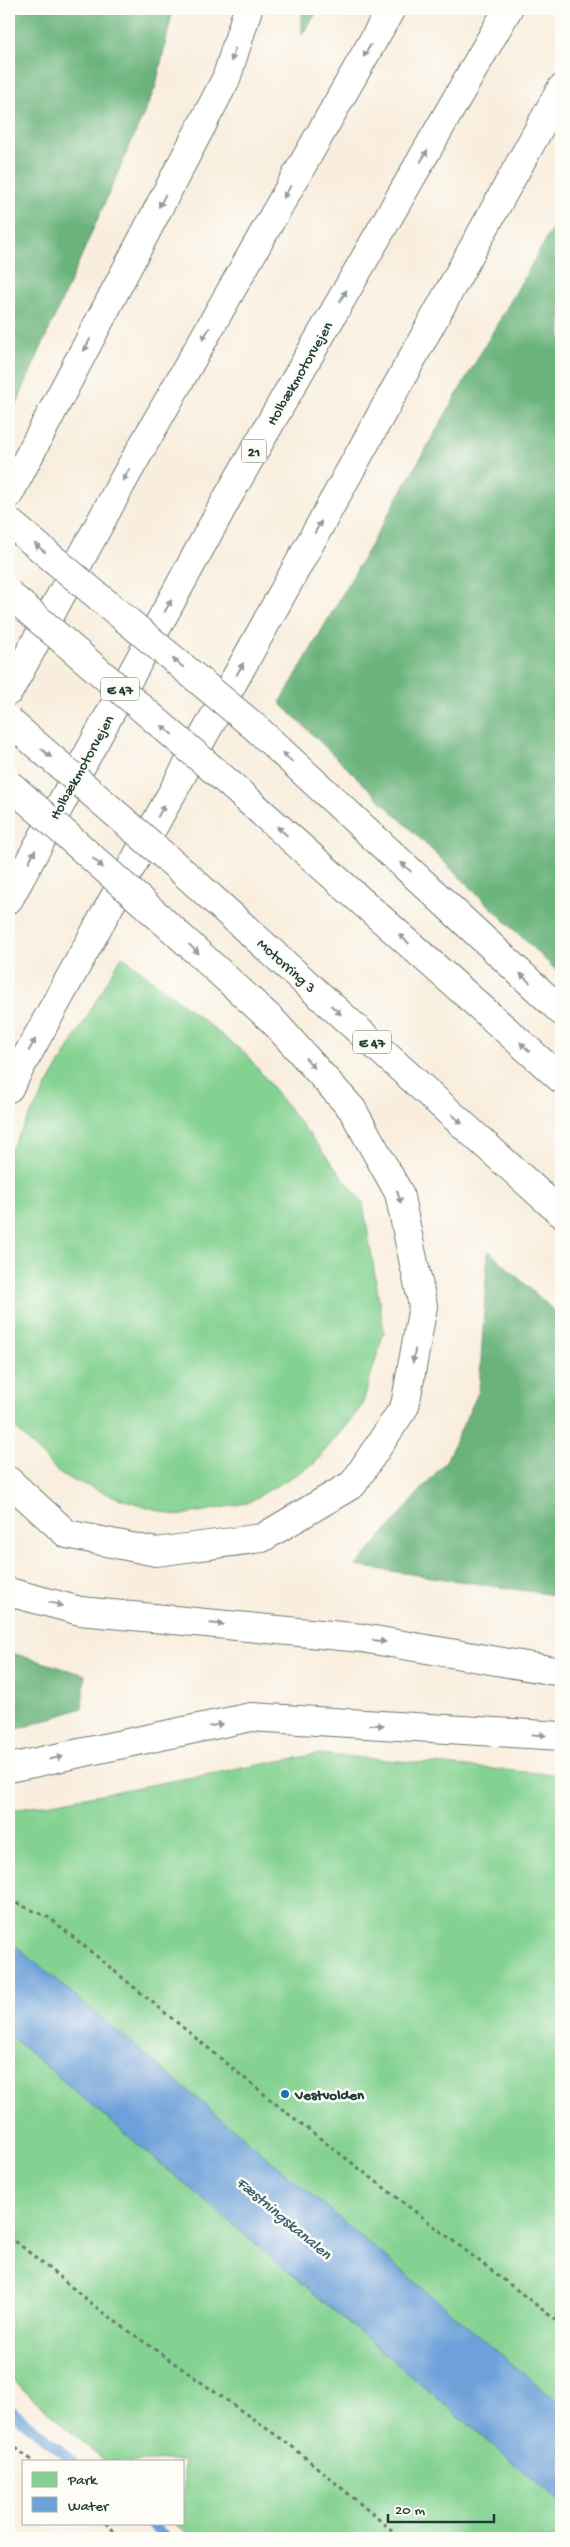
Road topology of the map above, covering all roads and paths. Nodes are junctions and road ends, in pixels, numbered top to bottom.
1 (248, 9) edge
2 (391, 9) edge
3 (508, 9) edge
4 (561, 89) edge
5 (9, 494) edge
6 (9, 522) edge
7 (9, 594) edge
8 (9, 691) edge
9 (9, 721) edge
10 (9, 784) edge
11 (9, 899) edge
12 (561, 1011) edge
13 (561, 1080) edge
14 (9, 1088) edge
15 (561, 1213) edge
16 (9, 1481) edge
17 (9, 1592) edge
18 (561, 1672) edge
19 (561, 1736) edge
20 (9, 1768) edge
21 (9, 1900) edge
22 (9, 2236) edge
23 (561, 2324) edge
24 (9, 2443) edge
25 (32, 2460) edge
26 (106, 2524) edge
27 (122, 2538) edge
28 (401, 2538) edge

1 -> 5 highway
2 -> 8 highway
11 -> 3 highway, Holbækmotorvejen / 21
14 -> 4 highway
12 -> 6 highway, bridge
13 -> 7 highway, E 47, bridge
9 -> 15 highway, Motorring 3 / E 47, bridge
10 -> 16 highway, bridge
17 -> 18 highway
20 -> 19 highway
21 - 23 path
22 - 28 path
24 - 25 path
26 - 27 path

